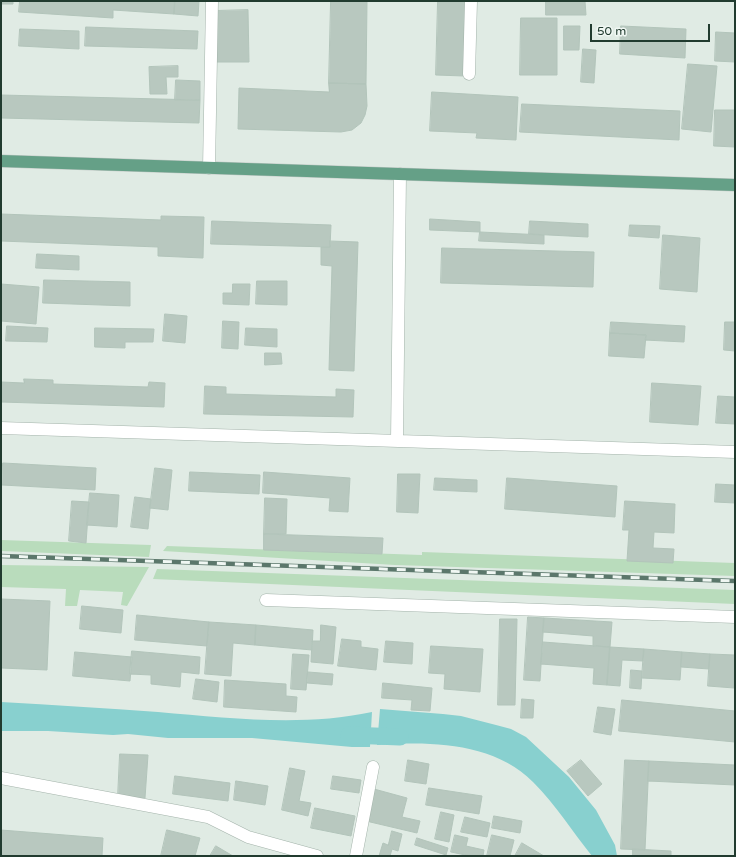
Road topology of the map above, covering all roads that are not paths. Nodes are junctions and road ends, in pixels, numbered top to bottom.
1 (212, 1) edge
2 (472, 1) edge
3 (469, 74) dead end
4 (1, 161) edge
5 (209, 168) junction
6 (400, 174) junction
7 (735, 184) edge
8 (1, 428) edge
9 (397, 441) junction
10 (735, 452) edge
11 (266, 600) dead end
12 (735, 617) edge
13 (373, 767) dead end
14 (1, 778) edge
15 (317, 856) edge
16 (356, 856) edge

1 - 5 street
2 - 3 street
4 - 5 main road
5 - 6 main road
6 - 7 main road
6 - 9 street
8 - 9 street
9 - 10 street
11 - 12 street
13 - 16 street
14 - 15 street

